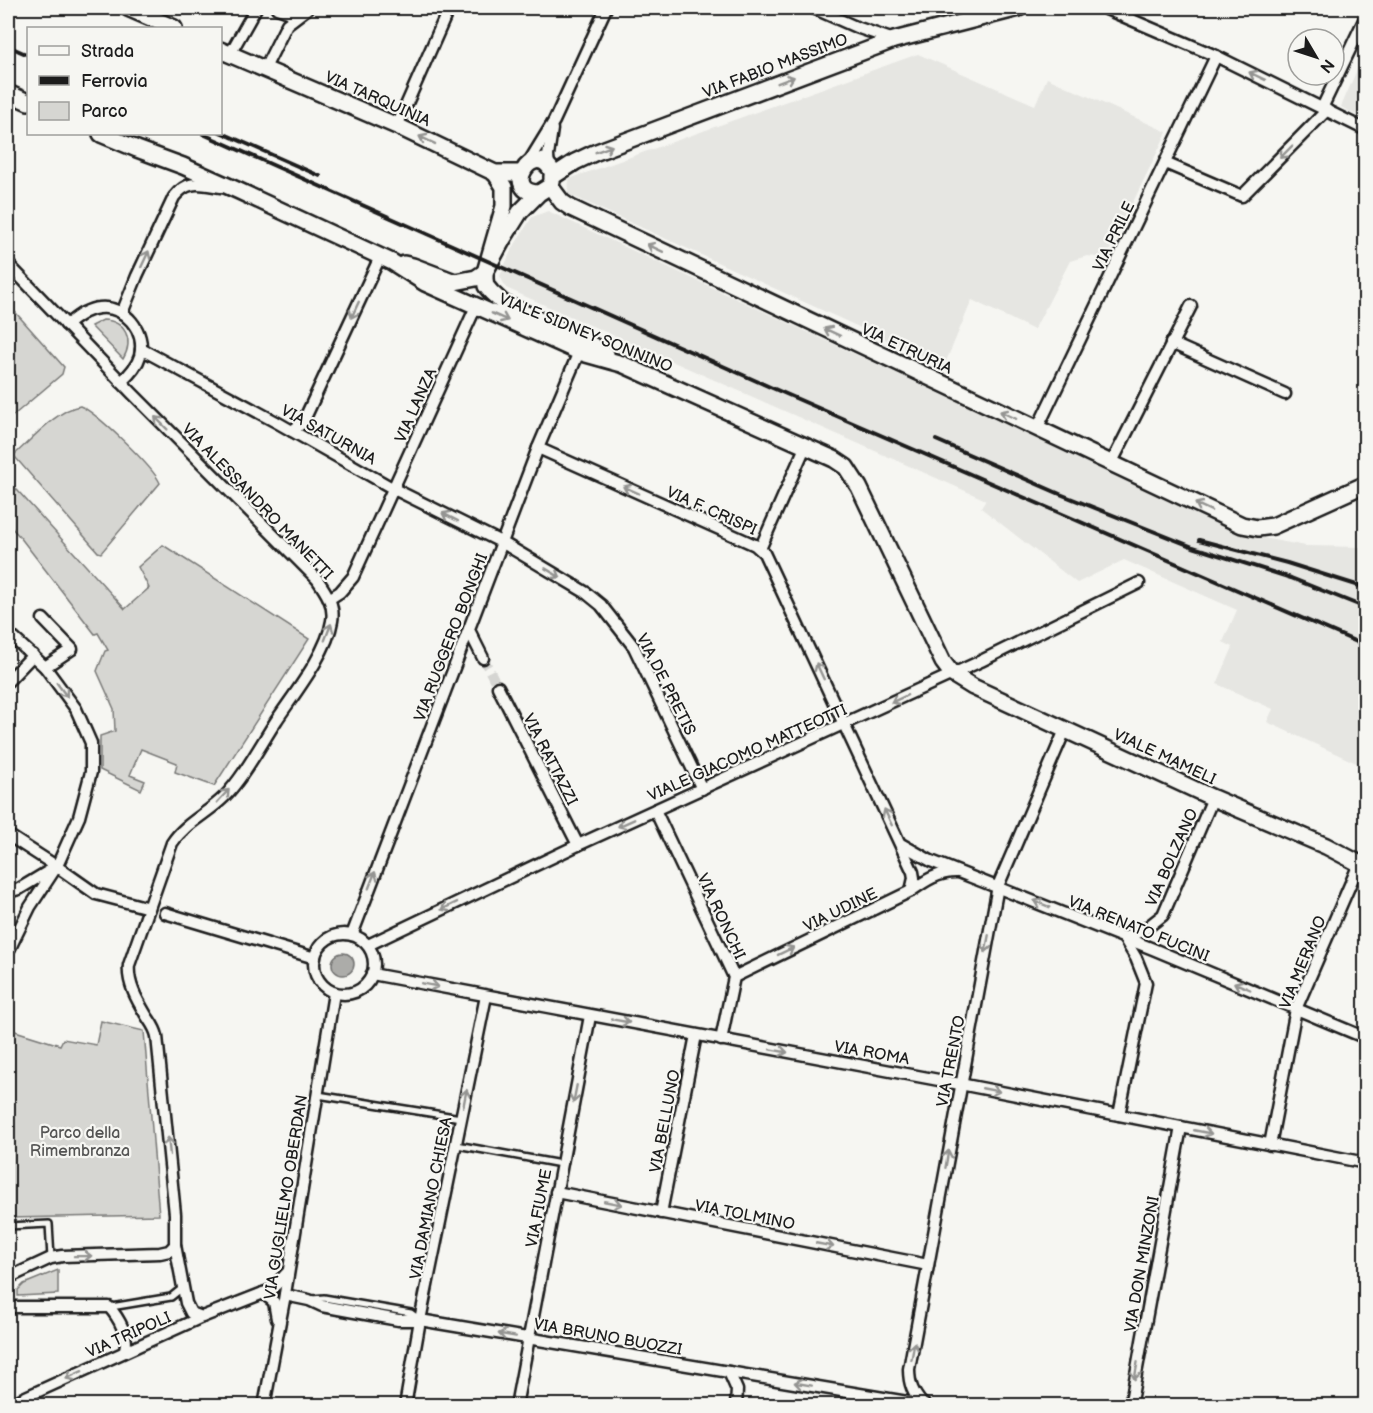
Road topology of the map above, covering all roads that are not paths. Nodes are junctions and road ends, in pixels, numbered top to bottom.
1 (128, 8) edge
2 (256, 8) edge
3 (277, 8) edge
4 (308, 8) edge
5 (449, 8) edge
6 (606, 8) edge
7 (813, 8) edge
8 (1019, 8) edge
9 (1104, 8) edge
10 (297, 15) junction
11 (1365, 16) edge
12 (172, 27) edge
13 (894, 40) junction
14 (225, 52) edge
15 (1216, 56) junction
16 (265, 68) junction
17 (8, 93) edge
18 (27, 102) edge
19 (1324, 109) junction
20 (554, 121) junction
21 (397, 126) junction
22 (1365, 130) edge
23 (103, 135) edge
24 (1165, 163) junction
25 (524, 169) junction
26 (495, 172) junction
27 (548, 181) junction
28 (239, 191) junction
29 (386, 260) junction
30 (8, 264) edge
31 (485, 272) junction
32 (1191, 306) dead end
33 (122, 313) junction
34 (473, 313) dead end
35 (66, 325) junction
36 (1171, 343) junction
37 (141, 349) junction
38 (579, 352) junction
39 (622, 364) junction
40 (121, 382) junction
41 (1285, 394) dead end
42 (1037, 429) junction
43 (292, 431) junction
44 (806, 445) junction
45 (538, 448) junction
46 (1111, 464) junction
47 (1365, 484) edge
48 (394, 489) junction
49 (503, 543) junction
50 (760, 549) junction
51 (1138, 583) dead end
52 (329, 599) junction
53 (43, 619) dead end
54 (469, 630) junction
55 (8, 633) edge
56 (33, 655) junction
57 (483, 658) tunnel mouth
58 (45, 667) junction
59 (952, 674) junction
60 (8, 681) edge
61 (498, 687) tunnel mouth
62 (845, 724) junction
63 (1065, 730) junction
64 (702, 789) junction
65 (1213, 798) junction
66 (655, 810) junction
67 (8, 835) edge
68 (578, 844) junction
69 (901, 844) junction
70 (1362, 865) edge
71 (57, 866) junction
72 (959, 872) junction
73 (998, 886) junction
74 (155, 889) junction
75 (911, 891) junction
76 (8, 892) edge
77 (149, 908) junction
78 (165, 913) junction
79 (143, 924) junction
80 (352, 935) junction
81 (1124, 938) junction
82 (368, 945) junction
83 (8, 952) edge
84 (315, 958) junction
85 (372, 974) junction
86 (734, 977) junction
87 (334, 993) junction
88 (486, 996) junction
89 (1296, 1009) junction
90 (590, 1016) junction
91 (696, 1035) junction
92 (1365, 1038) edge
93 (721, 1040) junction
94 (960, 1084) junction
95 (317, 1095) junction
96 (1119, 1115) junction
97 (461, 1118) junction
98 (1181, 1127) junction
99 (456, 1144) junction
100 (1270, 1145) junction
101 (1365, 1163) edge
102 (561, 1164) junction
103 (556, 1192) junction
104 (661, 1213) junction
105 (8, 1226) edge
106 (176, 1245) junction
107 (51, 1258) junction
108 (928, 1264) junction
109 (287, 1273) junction
110 (8, 1278) edge
111 (183, 1287) junction
112 (263, 1293) junction
113 (285, 1295) junction
114 (8, 1307) edge
115 (109, 1307) junction
116 (352, 1307) junction
117 (202, 1317) junction
118 (420, 1320) junction
119 (278, 1326) junction
120 (528, 1338) junction
121 (125, 1351) junction
122 (729, 1372) junction
123 (8, 1405) edge
124 (924, 1405) edge
125 (264, 1406) edge
126 (405, 1406) edge
127 (516, 1406) edge
128 (736, 1406) edge
129 (1128, 1406) edge

1 - 12 street
2 - 14 street
3 - 10 street
4 - 10 street
5 - 21 street
6 - 20 street
7 - 13 street
8 - 13 street, VIA FABIO MASSIMO
9 - 15 street
10 - 16 street
11 - 19 street
27 -> 13 street, VIA FABIO MASSIMO
14 - 16 street, VIA TARQUINIA
19 -> 15 street
15 - 24 street, VIA PRILE
16 - 21 street, VIA TARQUINIA
17 - 18 street
19 - 22 street
19 -> 24 street
20 - 25 street
20 - 27 street
26 -> 21 street, VIA TARQUINIA
23 - 28 street, VIALE SIDNEY SONNINO
24 - 42 street, VIA PRILE
25 - 26 street, VIA TARQUINIA
25 - 27 street
25 - 27 street
26 - 31 street
27 - 31 street, VIA FABIO MASSIMO
42 -> 27 street, VIA ETRURIA
28 - 29 street, VIALE SIDNEY SONNINO
33 -> 28 street
29 - 31 street
29 -> 38 street, VIALE SIDNEY SONNINO
29 -> 43 street
30 - 35 street, VIA ALESSANDRO MANETTI
31 - 39 street
32 - 36 street
33 - 35 street
33 - 37 street
34 - 48 street, VIA LANZA
35 - 40 street, VIA ALESSANDRO MANETTI
36 - 41 street
36 - 46 street
37 - 40 street
37 - 43 street, VIA SATURNIA
38 - 39 street, VIALE SIDNEY SONNINO
38 - 45 street, VIA RUGGERO BONGHI
39 - 44 street, VIALE SIDNEY SONNINO
52 -> 40 street, VIA ALESSANDRO MANETTI
42 - 46 street, VIA ETRURIA
43 - 48 street, VIA SATURNIA
44 - 50 street
44 - 59 street, VIALE SIDNEY SONNINO
45 - 49 street, VIA RUGGERO BONGHI
50 -> 45 street, VIA F. CRISPI
47 -> 46 street, VIA ETRURIA
49 -> 48 street, VIA SATURNIA
48 - 52 street, VIA LANZA
49 - 54 street, VIA RUGGERO BONGHI
49 -> 64 street, VIA DE PRETIS
62 -> 50 street, VIA F. CRISPI
51 - 59 street, VIALE GIACOMO MATTEOTTI
74 -> 52 street, VIA ALESSANDRO MANETTI
53 - 58 street
54 - 57 street
80 -> 54 street, VIA RUGGERO BONGHI
55 - 56 street
56 - 58 street
56 - 60 street
58 -> 71 street
59 -> 62 street, VIALE GIACOMO MATTEOTTI
59 - 63 street, VIALE MAMELI
61 - 68 street, VIA RATTAZZI
62 - 64 street, VIALE GIACOMO MATTEOTTI
69 -> 62 street
63 - 65 street, VIALE MAMELI
63 - 73 street, VIA TRENTO
64 - 66 street, VIALE GIACOMO MATTEOTTI
65 - 70 street, VIALE MAMELI
65 - 81 street, VIA BOLZANO
66 -> 68 street, VIALE GIACOMO MATTEOTTI
66 - 86 street, VIA RONCHI
67 - 71 street
68 -> 82 street, VIALE GIACOMO MATTEOTTI
69 - 72 street, VIA RENATO FUCINI
69 - 75 street
70 - 89 street, VIA MERANO
71 - 76 street
71 - 77 street
71 - 83 street
72 - 73 street, VIA RENATO FUCINI
72 - 75 street, VIA UDINE
81 -> 73 street, VIA RENATO FUCINI
73 -> 94 street, VIA TRENTO
74 - 77 street, VIA ALESSANDRO MANETTI
74 - 78 street
86 -> 75 street, VIA UDINE
77 - 79 street, VIA ALESSANDRO MANETTI
78 - 79 street
78 - 84 street
106 -> 79 street, VIA ALESSANDRO MANETTI
80 - 82 street
80 - 84 street
89 -> 81 street, VIA RENATO FUCINI
81 - 96 street
82 - 85 street
84 - 87 street
85 - 87 street
85 -> 88 street, VIA ROMA
86 - 93 street, VIA RONCHI
87 - 95 street, VIA GUGLIELMO OBERDAN
88 - 90 street, VIA ROMA
97 -> 88 street, VIA DAMIANO CHIESA
89 - 92 street, VIA RENATO FUCINI
89 - 100 street, VIA MERANO
90 -> 91 street, VIA ROMA
90 -> 102 street, VIA FIUME
91 - 93 street, VIA ROMA
91 - 104 street, VIA BELLUNO
93 -> 94 street, VIA ROMA
94 -> 96 street, VIA ROMA
108 -> 94 street, VIA TRENTO
95 - 97 lane
95 - 109 street, VIA GUGLIELMO OBERDAN
96 - 98 street, VIA ROMA
97 - 99 street, VIA DAMIANO CHIESA
98 -> 100 street, VIA ROMA
98 -> 129 street, VIA DON MINZONI
99 - 102 lane
99 - 118 street, VIA DAMIANO CHIESA
100 - 101 street, VIA ROMA
102 - 103 street, VIA FIUME
103 -> 104 street, VIA TOLMINO
103 - 120 street, VIA FIUME
104 -> 108 street, VIA TOLMINO
105 - 107 lane
107 -> 106 street
106 - 111 street, VIA ALESSANDRO MANETTI
107 - 110 street
124 -> 108 street, VIA TRENTO
109 - 112 street, VIA TRIPOLI
109 - 113 street, VIA GUGLIELMO OBERDAN
111 - 115 lane
111 - 117 street, VIA ALESSANDRO MANETTI
112 - 117 street, VIA TRIPOLI
112 - 119 street
113 - 116 street, VIA BRUNO BUOZZI
113 - 119 street, VIA GUGLIELMO OBERDAN
114 - 115 street
115 - 121 street
116 - 118 street, VIA BRUNO BUOZZI
116 - 118 lane
117 - 121 street, VIA TRIPOLI
120 -> 118 street, VIA BRUNO BUOZZI
118 - 126 street, VIA DAMIANO CHIESA
119 - 125 street, VIA GUGLIELMO OBERDAN
120 - 122 street, VIA BRUNO BUOZZI
120 - 127 street, VIA FIUME
121 -> 123 street, VIA TRIPOLI
124 -> 122 street, VIA BRUNO BUOZZI
122 - 128 street

